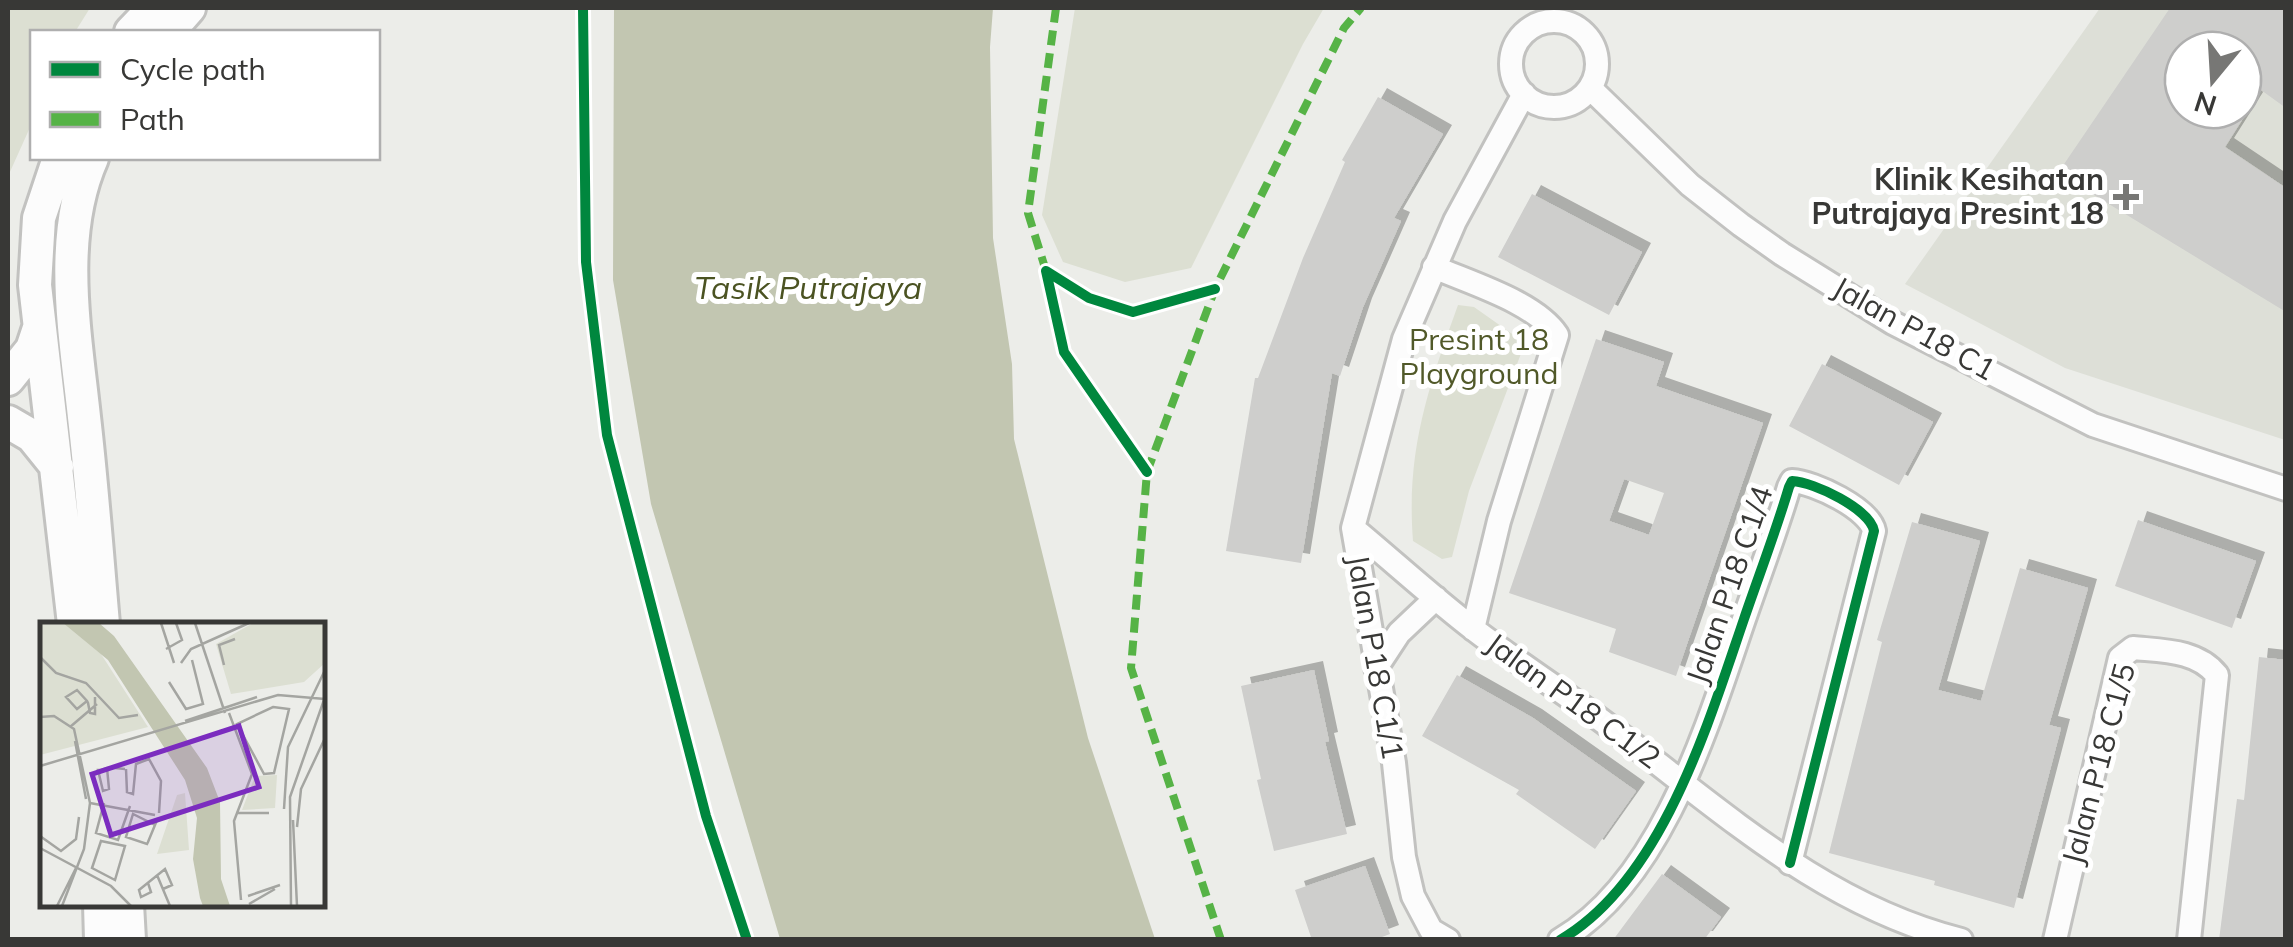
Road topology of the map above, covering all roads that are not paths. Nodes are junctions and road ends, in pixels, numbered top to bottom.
1 (154, 8) edge
2 (189, 8) edge
3 (132, 30) edge
4 (170, 30) edge
5 (1590, 88) junction
6 (1524, 94) junction
7 (58, 160) edge
8 (91, 160) edge
9 (1434, 268) junction
10 (39, 327) junction
11 (8, 379) edge
12 (61, 402) junction
13 (8, 422) edge
14 (57, 466) junction
15 (2286, 489) edge
16 (1353, 528) junction
17 (1436, 598) junction
18 (74, 622) edge
19 (103, 622) edge
20 (1473, 629) junction
21 (1376, 668) junction
22 (1684, 783) junction
23 (1790, 863) junction
24 (100, 907) edge
25 (128, 907) edge
26 (102, 940) edge
27 (130, 940) edge
28 (1448, 940) edge
29 (1560, 940) edge
30 (1961, 940) edge
31 (2055, 940) edge
32 (2189, 940) edge

1 - 3 street
2 - 4 street
5 - 6 street
5 - 6 street
5 - 15 street, Jalan P18 C1
6 - 9 street, Jalan P18 C1/1
7 - 10 street
8 - 12 street
9 - 16 street, Jalan P18 C1/1
9 - 20 street
10 - 11 street
10 - 12 street
12 - 14 street
12 - 19 street
13 - 14 street
14 - 18 street
16 - 17 street, Jalan P18 C1/2
16 - 21 street, Jalan P18 C1/1
17 - 20 street, Jalan P18 C1/2
17 - 21 street
20 - 22 street, Jalan P18 C1/2
21 - 28 street, Jalan P18 C1/1
22 - 23 street, Jalan P18 C1/2
22 - 23 street, Jalan P18 C1/4
22 - 29 street
23 - 30 street, Jalan P18 C1/2
24 - 26 street
25 - 27 street
31 - 32 street, Jalan P18 C1/5

